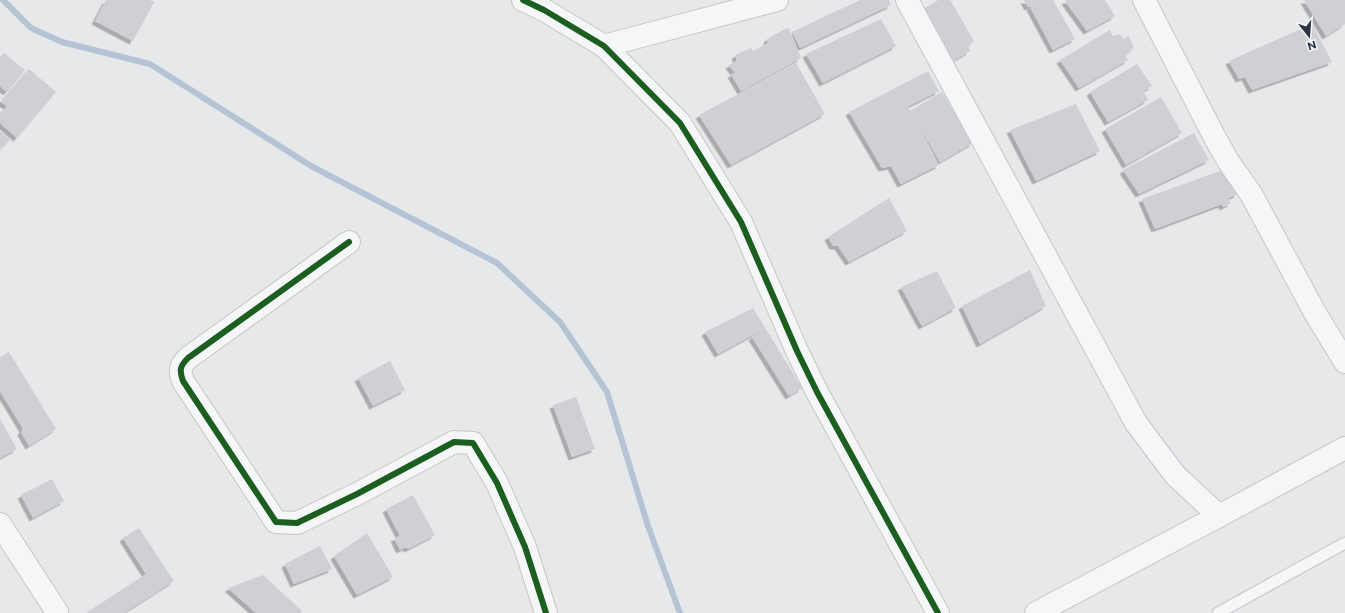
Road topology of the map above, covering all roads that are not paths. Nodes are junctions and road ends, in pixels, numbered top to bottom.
1 (523, 0) edge
2 (777, 0) edge
3 (907, 0) edge
4 (1144, 0) edge
5 (604, 46) junction
6 (349, 242) dead end
7 (1345, 362) edge
8 (1345, 448) edge
9 (1219, 516) junction
10 (0, 524) edge
11 (1345, 543) edge
12 (58, 612) dead end
13 (546, 613) edge
14 (938, 613) edge
15 (1036, 613) edge
16 (1218, 613) edge

1 - 5 street
2 - 5 street
3 - 9 street
4 - 7 street
5 - 14 street
6 - 13 street
8 - 9 street
9 - 15 street
10 - 12 street
11 - 16 lane

